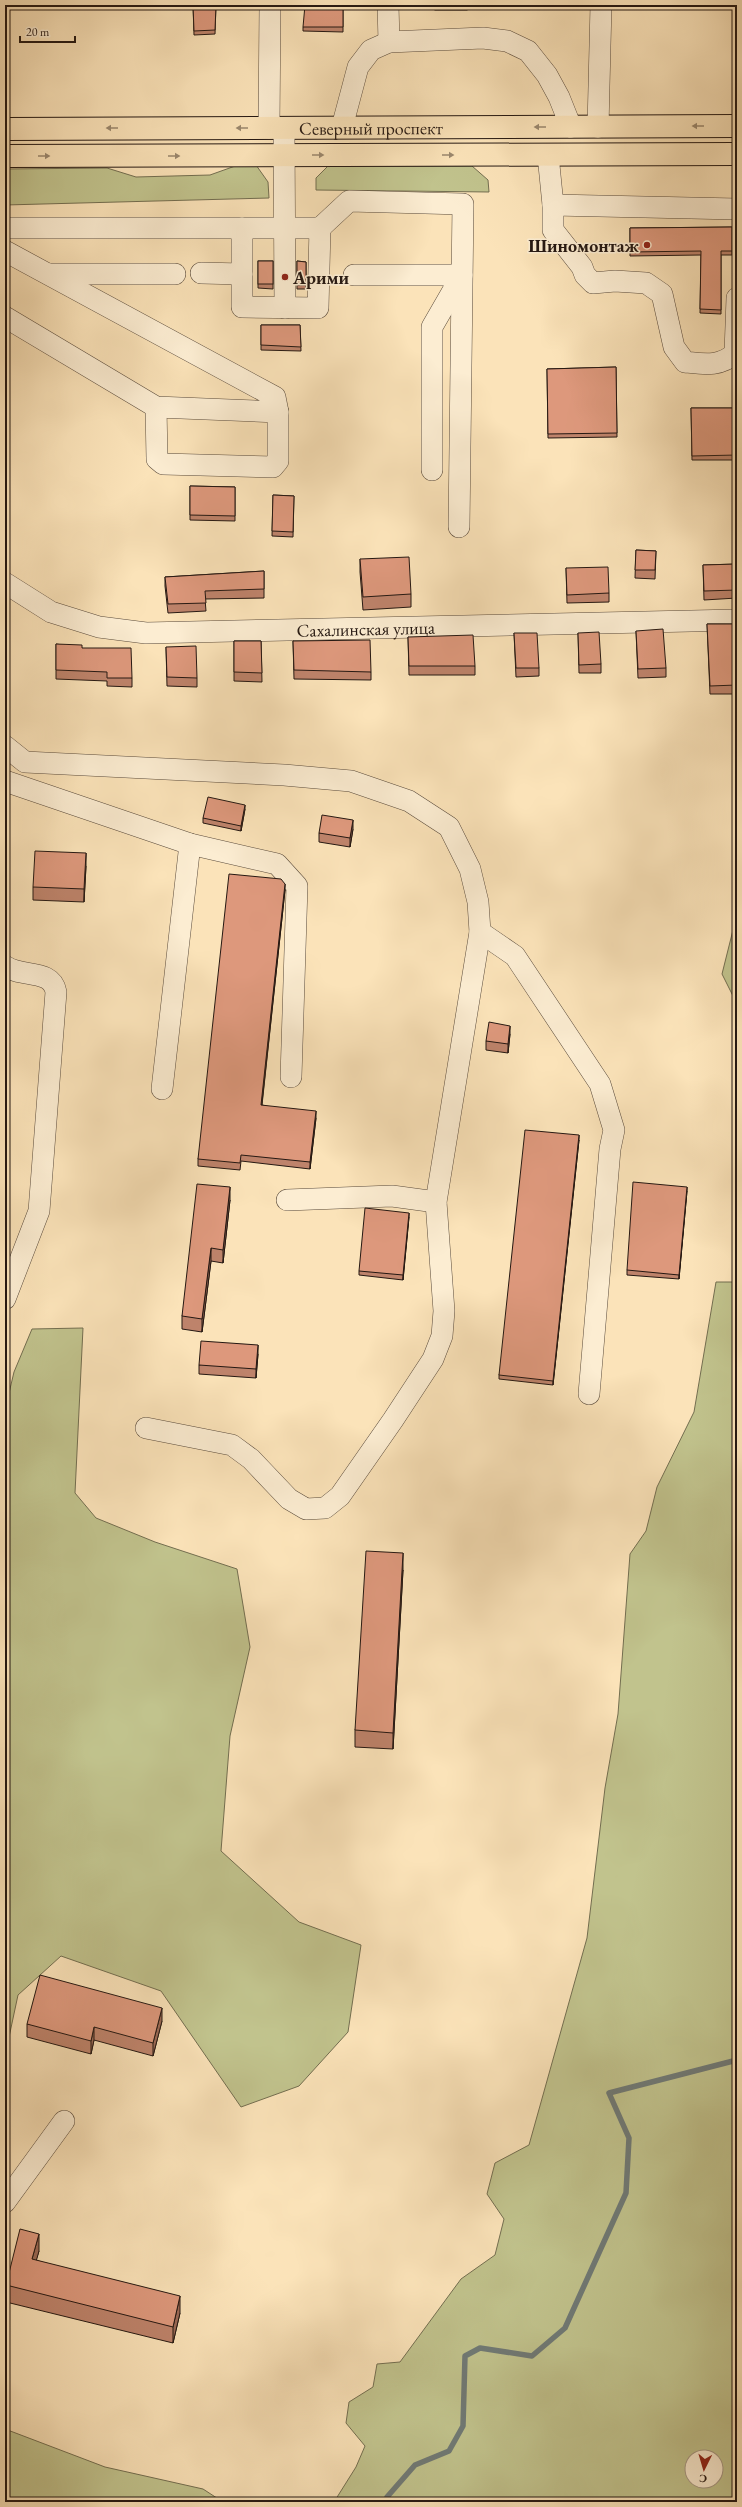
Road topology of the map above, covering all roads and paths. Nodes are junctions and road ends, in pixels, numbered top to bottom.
1 (270, 5) edge
2 (388, 5) edge
3 (601, 5) edge
4 (389, 42) junction
5 (737, 126) edge
6 (571, 127) junction
7 (598, 127) junction
8 (277, 128) junction
9 (342, 128) junction
10 (5, 129) edge
11 (737, 154) edge
12 (285, 155) junction
13 (548, 155) junction
14 (5, 156) edge
15 (553, 206) junction
16 (737, 209) edge
17 (5, 228) edge
18 (242, 228) junction
19 (286, 228) junction
20 (320, 228) junction
21 (5, 252) edge
22 (47, 274) junction
23 (175, 274) dead end
24 (201, 274) dead end
25 (242, 274) junction
26 (354, 275) dead end
27 (462, 275) junction
28 (737, 298) edge
29 (285, 308) junction
30 (5, 317) edge
31 (156, 407) junction
32 (278, 412) junction
33 (432, 470) dead end
34 (459, 527) dead end
35 (5, 583) edge
36 (737, 620) edge
37 (5, 746) edge
38 (5, 781) edge
39 (190, 844) junction
40 (480, 932) junction
41 (5, 966) edge
42 (291, 1077) dead end
43 (162, 1089) dead end
44 (287, 1200) dead end
45 (436, 1202) junction
46 (6, 1293) edge
47 (589, 1394) dead end
48 (146, 1428) dead end
49 (64, 2121) dead end
50 (5, 2202) edge

1 - 8 street
2 - 4 street
3 - 7 street
4 - 6 street
4 - 9 street
5 -> 7 main road, Северный проспект
6 - 7 main road, Северный проспект
6 -> 9 main road, Северный проспект
8 - 9 main road, Северный проспект
8 -> 10 main road, Северный проспект
8 - 12 street
11 - 13 main road, Северный проспект
12 -> 13 main road, Северный проспект
14 -> 12 main road, Северный проспект
12 - 19 street
13 - 15 street
15 - 16 street
15 - 28 street
17 - 18 street
18 - 19 street
18 - 25 street
19 - 20 street
19 - 29 street
20 - 27 street
20 - 29 street
21 - 22 street
22 - 23 street
22 - 32 street
24 - 25 street
25 - 29 street
26 - 27 street
27 - 33 street
27 - 34 street
30 - 31 street
31 - 32 street
31 - 32 street
35 - 36 street, Сахалинская улица
37 - 40 street
38 - 39 street
39 - 42 street
39 - 43 street
40 - 45 street
40 - 47 street
41 - 46 street
44 - 45 street
45 - 48 street
49 - 50 street

